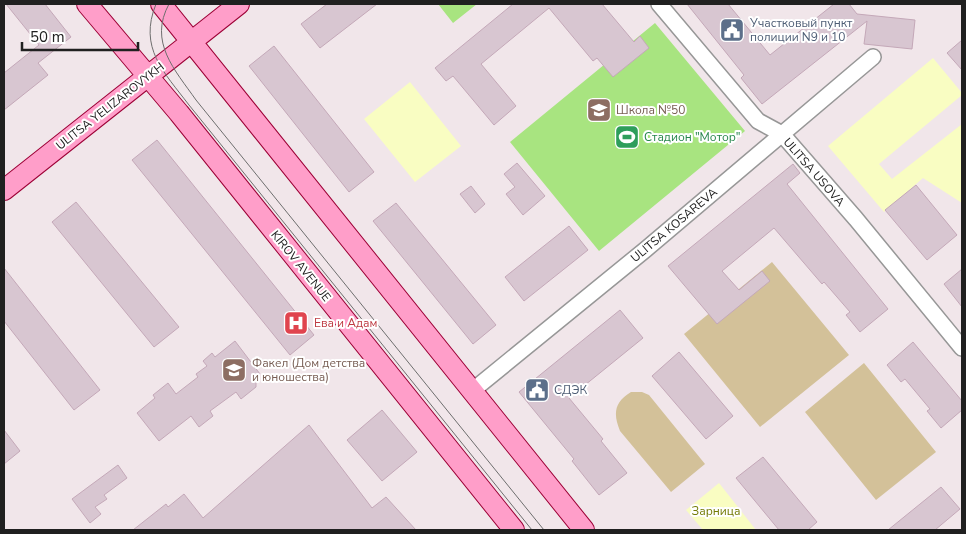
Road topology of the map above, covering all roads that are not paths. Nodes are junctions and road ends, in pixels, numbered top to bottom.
1 (87, 4) edge
2 (161, 4) edge
3 (239, 4) edge
4 (659, 4) edge
5 (191, 41) junction
6 (874, 56) dead end
7 (147, 76) junction
8 (782, 134) junction
9 (4, 190) edge
10 (962, 348) edge
11 (472, 391) junction
12 (514, 530) edge
13 (584, 530) edge

1 - 7 main road, KIROV AVENUE
2 - 5 main road
3 - 5 main road, ULITSA YELIZAROVYKH
4 - 8 street, ULITSA USOVA
5 - 7 main road, ULITSA YELIZAROVYKH
5 - 11 main road
6 - 8 street, ULITSA KOSAREVA
7 - 9 main road, ULITSA YELIZAROVYKH
7 - 12 main road, KIROV AVENUE
8 - 10 street, ULITSA USOVA
8 - 11 street, ULITSA KOSAREVA
11 - 13 main road

